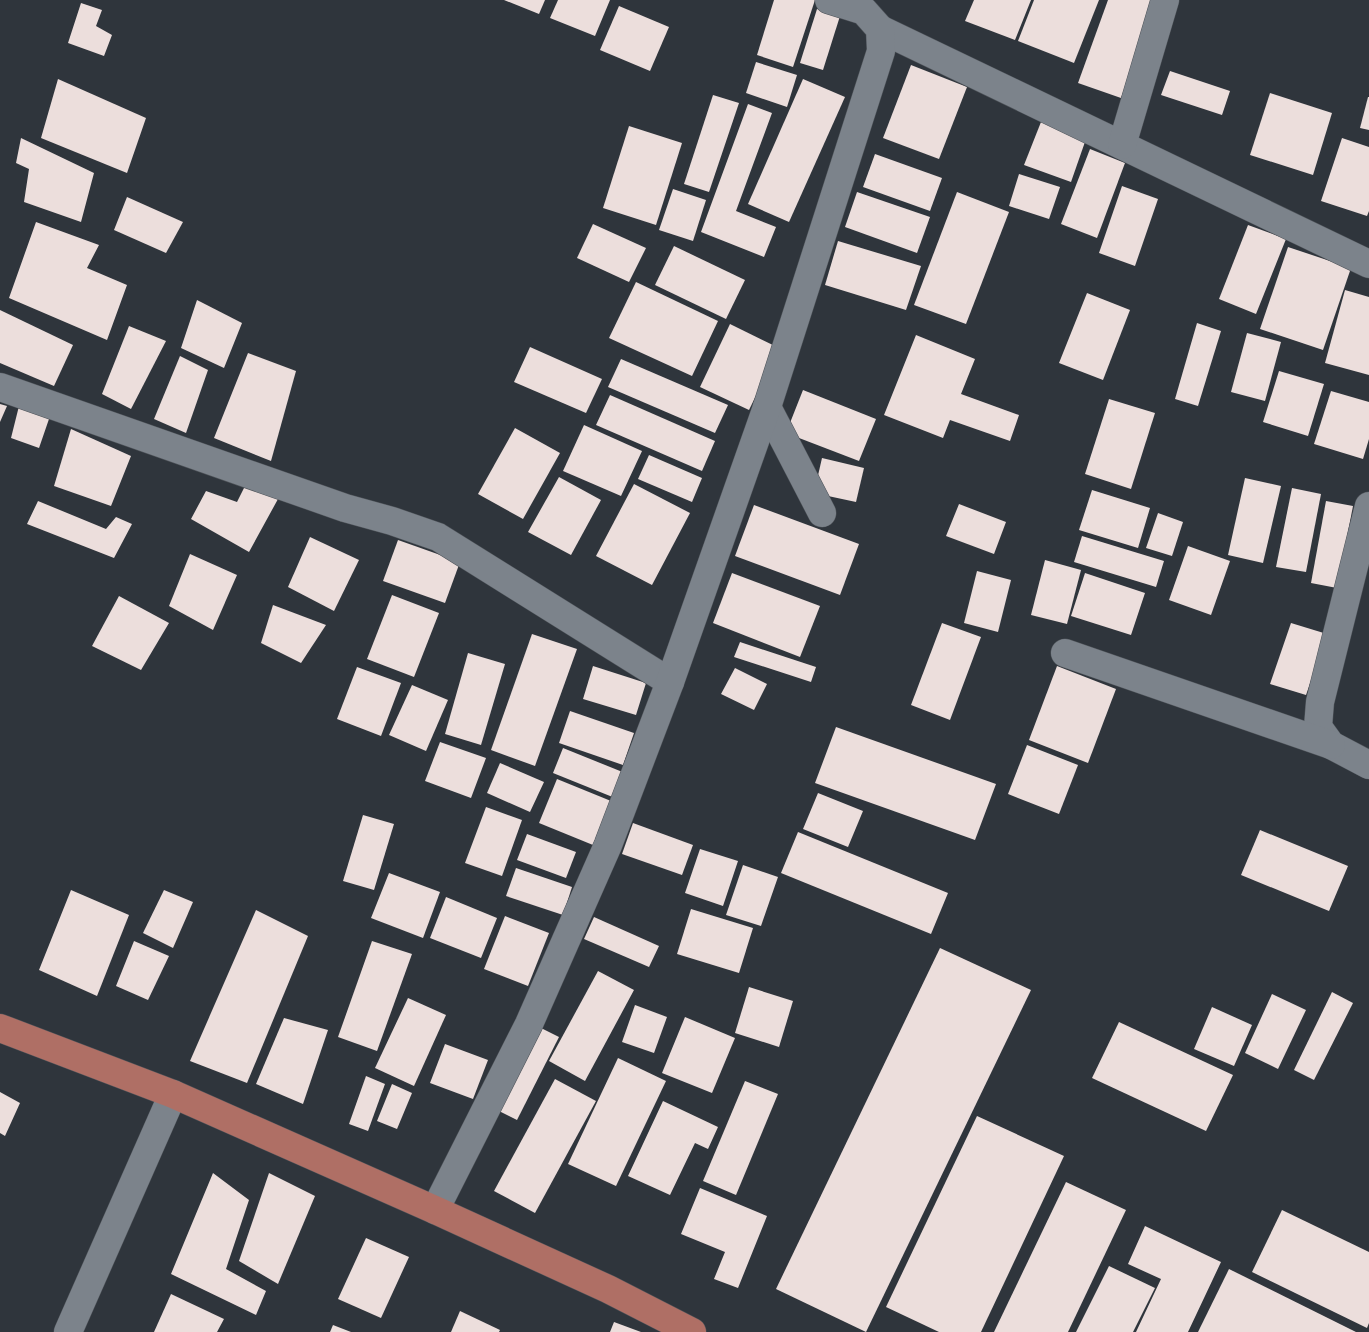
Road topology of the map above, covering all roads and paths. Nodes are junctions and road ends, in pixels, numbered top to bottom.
1 (829, 0) edge
2 (1165, 0) edge
3 (880, 29) junction
4 (1122, 145) junction
5 (1369, 264) edge
6 (0, 386) edge
7 (767, 407) junction
8 (1369, 506) edge
9 (822, 513) dead end
10 (1065, 653) dead end
11 (670, 682) junction
12 (1331, 745) junction
13 (1369, 765) edge
14 (0, 1028) edge
15 (173, 1094) junction
16 (435, 1210) junction
17 (68, 1332) edge
18 (692, 1332) edge

1 - 3 street
2 - 4 street
3 - 4 street
3 - 7 street
4 - 5 street
6 - 11 street
7 - 9 street
7 - 11 street
8 - 12 street
10 - 12 street
11 - 16 street
12 - 13 street
14 - 15 main road
15 - 16 main road
15 - 17 street
16 - 18 main road

